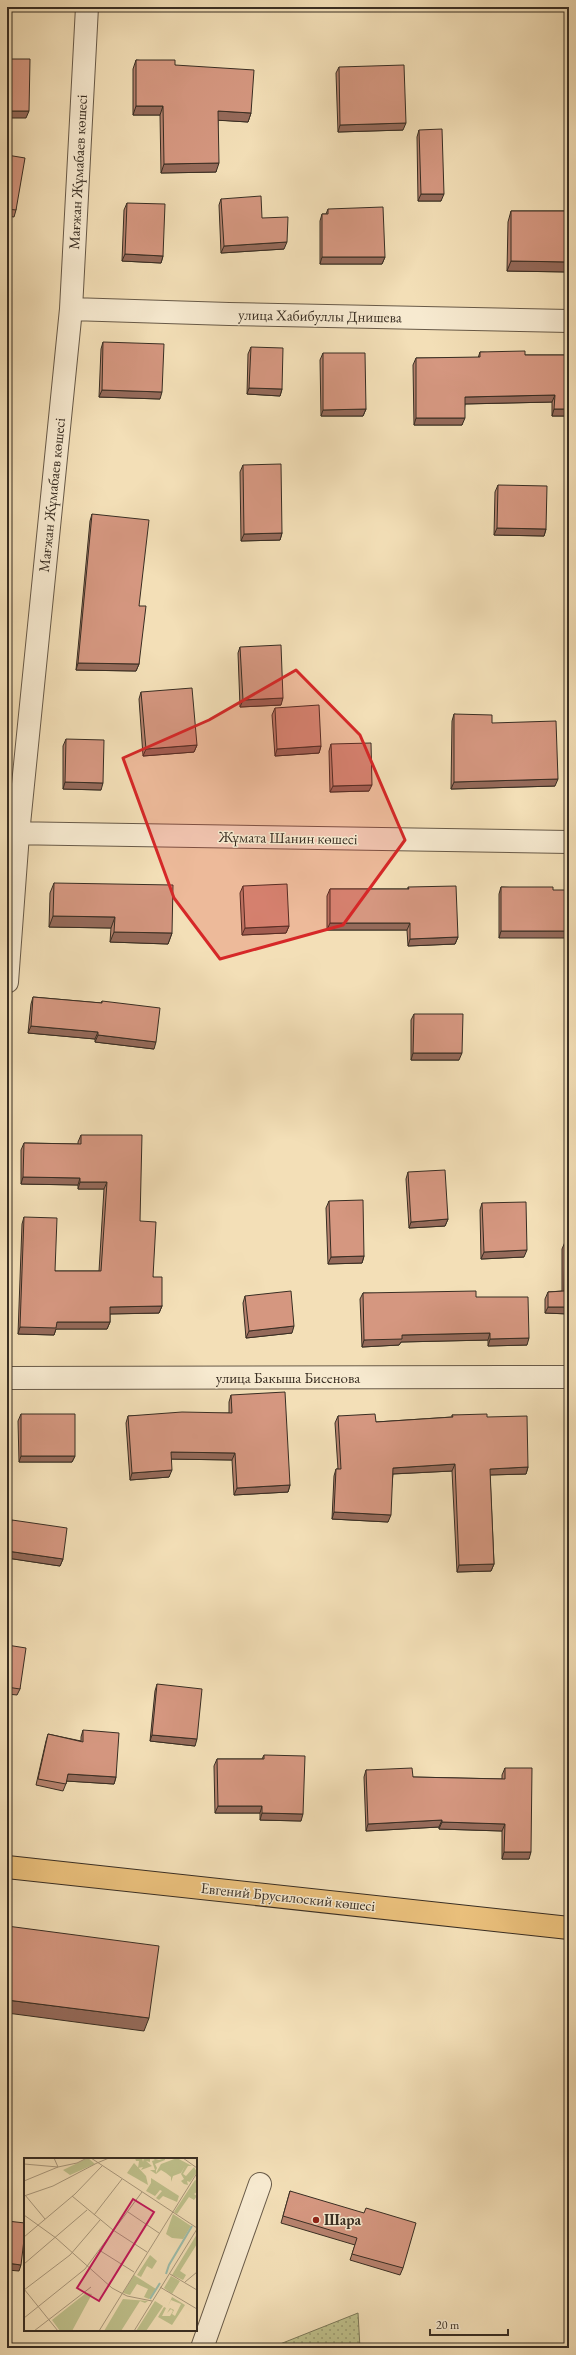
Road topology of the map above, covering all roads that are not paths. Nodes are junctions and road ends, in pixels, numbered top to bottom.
1 (86, 7) edge
2 (71, 309) junction
3 (569, 321) edge
4 (12, 833) edge
5 (569, 842) edge
6 (7, 982) edge
7 (569, 1377) edge
8 (7, 1378) edge
9 (7, 1867) edge
10 (569, 1928) edge
11 (260, 2184) dead end
12 (202, 2348) edge

1 - 2 street, Мағжан Жұмабаев көшесі
2 - 3 street, улица Хабибуллы Днишева
2 - 4 street, Мағжан Жұмабаев көшесі
4 - 5 street, Жұмата Шанин көшесі
4 - 6 street, Мағжан Жұмабаев көшесі
7 - 8 street, улица Бакыша Бисенова
9 - 10 main road, Евгений Брусилоский көшесі
11 - 12 street

